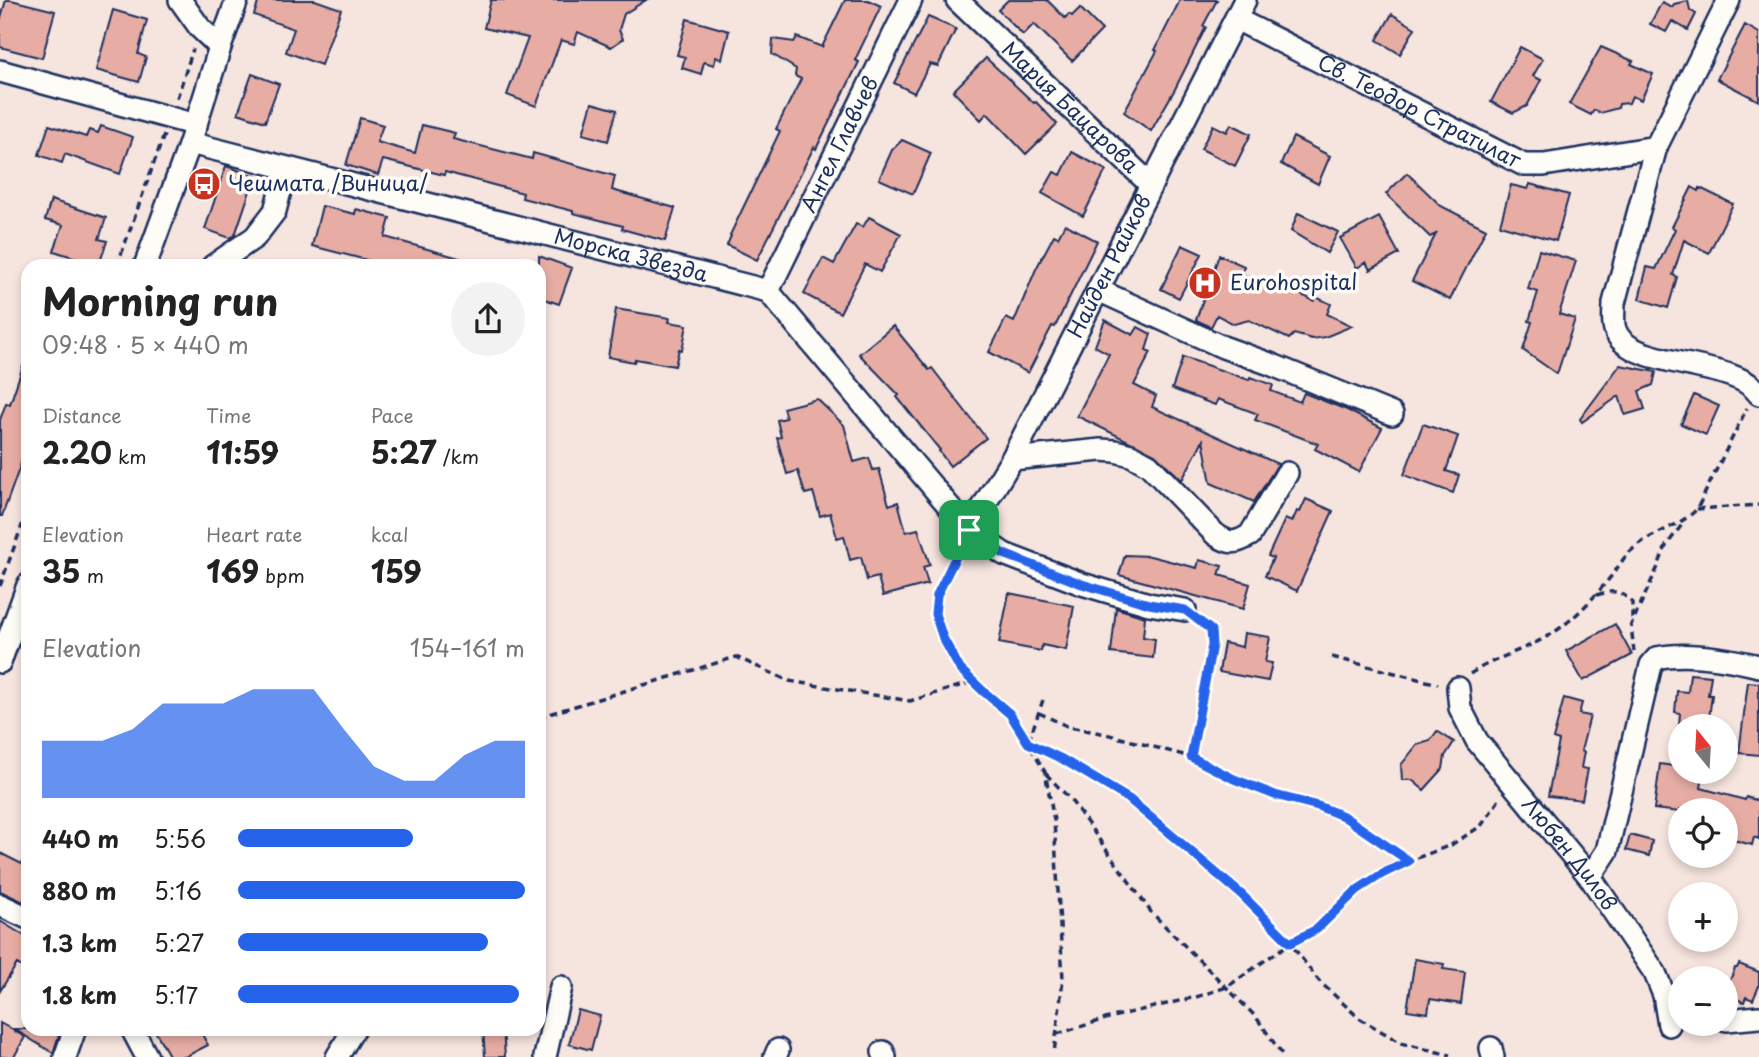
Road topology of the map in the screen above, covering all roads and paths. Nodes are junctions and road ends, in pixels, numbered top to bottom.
1 (180, 0) edge
2 (237, 0) edge
3 (911, 0) edge
4 (957, 0) edge
5 (1245, 0) edge
6 (1729, 0) edge
7 (1236, 19) junction
8 (220, 47) junction
9 (0, 71) edge
10 (193, 134) junction
11 (1656, 147) junction
12 (286, 168) junction
13 (1151, 185) junction
14 (148, 259) edge
15 (223, 259) edge
16 (1098, 290) junction
17 (768, 291) junction
18 (1758, 392) edge
19 (1392, 414) dead end
20 (1012, 459) junction
21 (1287, 473) dead end
22 (1759, 505) edge
23 (1696, 509) junction
24 (1686, 519) junction
25 (21, 528) edge
26 (969, 530) junction
27 (0, 586) edge
28 (1595, 595) junction
29 (21, 604) edge
30 (1185, 610) joint
31 (1632, 625) junction
32 (1332, 657) dead end
33 (1633, 661) dead end
34 (0, 662) edge
35 (1759, 666) edge
36 (974, 682) junction
37 (1458, 688) junction
38 (1043, 700) dead end
39 (1039, 713) junction
40 (546, 715) edge
41 (1028, 743) junction
42 (1191, 757) junction
43 (1045, 772) junction
44 (1512, 781) junction
45 (1409, 861) junction
46 (1590, 877) junction
47 (0, 905) edge
48 (21, 915) edge
49 (1290, 943) junction
50 (561, 987) dead end
51 (1227, 987) junction
52 (1668, 1015) edge
53 (1759, 1017) edge
54 (1738, 1019) edge
55 (1056, 1034) junction
56 (72, 1036) edge
57 (136, 1036) edge
58 (350, 1036) edge
59 (1054, 1053) dead end
60 (1450, 1055) dead end
61 (65, 1057) edge
62 (147, 1057) edge
63 (338, 1057) edge
64 (545, 1057) edge
65 (1284, 1057) edge

1 - 8 street
2 - 8 street
3 - 17 street, Ангел Главчев
4 - 13 street, Мария Бацарова
5 - 7 street, Найден Райков
6 - 11 street
7 - 11 street, Св. Теодор Стратилат
7 - 13 street, Найден Райков
8 - 10 street
9 - 10 street, Морска Звезда
10 - 12 street, Морска Звезда
10 - 14 street
11 - 18 street
12 - 15 street
12 - 17 street, Морска Звезда
13 - 16 street, Найден Райков
16 - 19 street
16 - 20 street, Найден Райков
17 - 26 street
18 - 23 path
20 - 21 street
20 - 26 street, Найден Райков
22 - 23 path
23 - 24 path
24 - 28 path
24 - 31 path
25 - 27 path
26 - 30 street
26 - 36 path
28 - 31 path
28 - 37 path
29 - 34 street
30 - 42 path
31 - 33 path
32 - 37 path
35 - 46 street
36 - 40 path
36 - 41 path
37 - 44 street, Любен Дилов
38 - 39 path
39 - 41 path
39 - 42 path
41 - 43 path
41 - 49 path
42 - 45 path
43 - 51 path
43 - 55 path
44 - 45 path
44 - 46 street, Любен Дилов
45 - 49 path
46 - 52 street, Любен Дилов
47 - 48 street
49 - 51 path
49 - 60 path
50 - 64 street
51 - 55 path
51 - 65 path
53 - 54 street
55 - 59 path
56 - 61 street
57 - 62 street
58 - 63 street

